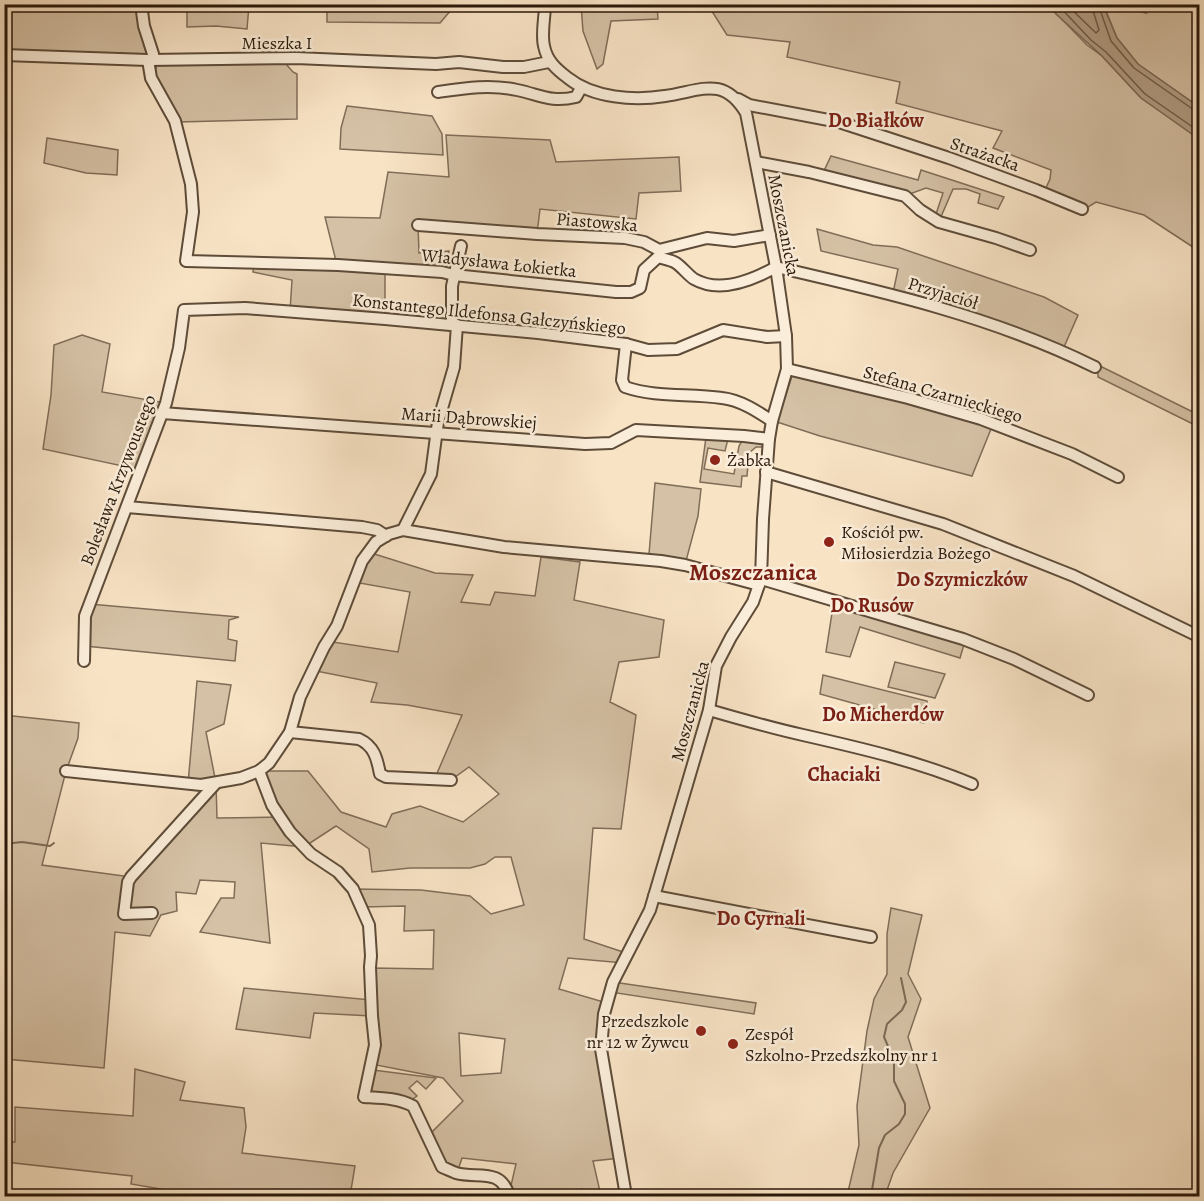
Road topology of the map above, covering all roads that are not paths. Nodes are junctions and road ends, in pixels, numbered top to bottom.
1 (141, 4) edge
2 (545, 4) edge
3 (4, 55) edge
4 (151, 60) junction
5 (549, 62) junction
6 (581, 88) junction
7 (438, 92) dead end
8 (737, 99) junction
9 (756, 162) junction
10 (1082, 209) dead end
11 (418, 225) dead end
12 (770, 236) junction
13 (461, 246) dead end
14 (1030, 250) dead end
15 (658, 253) junction
16 (776, 267) junction
17 (454, 275) junction
18 (184, 310) joint
19 (455, 325) junction
20 (786, 336) junction
21 (626, 344) junction
22 (1095, 367) dead end
23 (787, 369) junction
24 (162, 413) junction
25 (772, 420) junction
26 (437, 432) junction
27 (769, 439) junction
28 (766, 472) junction
29 (1118, 477) dead end
30 (127, 507) junction
31 (403, 530) junction
32 (386, 536) junction
33 (760, 582) junction
34 (1200, 637) edge
35 (84, 661) dead end
36 (1088, 695) dead end
37 (709, 710) junction
38 (290, 732) junction
39 (66, 771) dead end
40 (259, 771) junction
41 (451, 780) dead end
42 (216, 783) junction
43 (972, 784) dead end
44 (654, 896) junction
45 (152, 913) dead end
46 (871, 938) dead end
47 (509, 1197) edge
48 (626, 1197) edge

1 - 4 street
2 - 5 street
3 - 4 street, Mieszka I
4 - 5 street, Mieszka I
4 - 17 street, Władysława Łokietka
5 - 6 street
6 - 7 street
6 - 8 street
8 - 9 street, Moszczanicka
8 - 10 street, Strażacka
9 - 12 street, Moszczanicka
9 - 14 street
11 - 15 street, Piastowska
12 - 15 street, Piastowska
12 - 16 street, Moszczanicka
13 - 17 street
15 - 16 street
15 - 17 street, Władysława Łokietka
16 - 20 street, Moszczanicka
16 - 22 street, Przyjaciół
17 - 19 street
18 - 19 street, Konstantego Ildefonsa Gałczyńskiego
18 - 24 street, Bolesława Krzywoustego
19 - 21 street, Konstantego Ildefonsa Gałczyńskiego
19 - 26 street
20 - 21 street, Konstantego Ildefonsa Gałczyńskiego
20 - 23 street, Moszczanicka
21 - 25 street
23 - 25 street, Moszczanicka
23 - 29 street, Stefana Czarnieckiego
24 - 26 street, Marii Dąbrowskiej
24 - 30 street, Bolesława Krzywoustego
25 - 27 street, Moszczanicka
26 - 27 street, Marii Dąbrowskiej
26 - 31 street
27 - 28 street, Moszczanicka
28 - 33 street, Moszczanicka
28 - 34 street
30 - 32 street
30 - 35 street, Bolesława Krzywoustego
31 - 32 street
31 - 33 street
32 - 38 street
33 - 36 street
33 - 37 street, Moszczanicka
37 - 43 street
37 - 44 street, Moszczanicka
38 - 40 street
38 - 41 street
39 - 42 street
40 - 42 street
40 - 47 street
42 - 45 street
44 - 46 street
44 - 48 street, Moszczanicka

